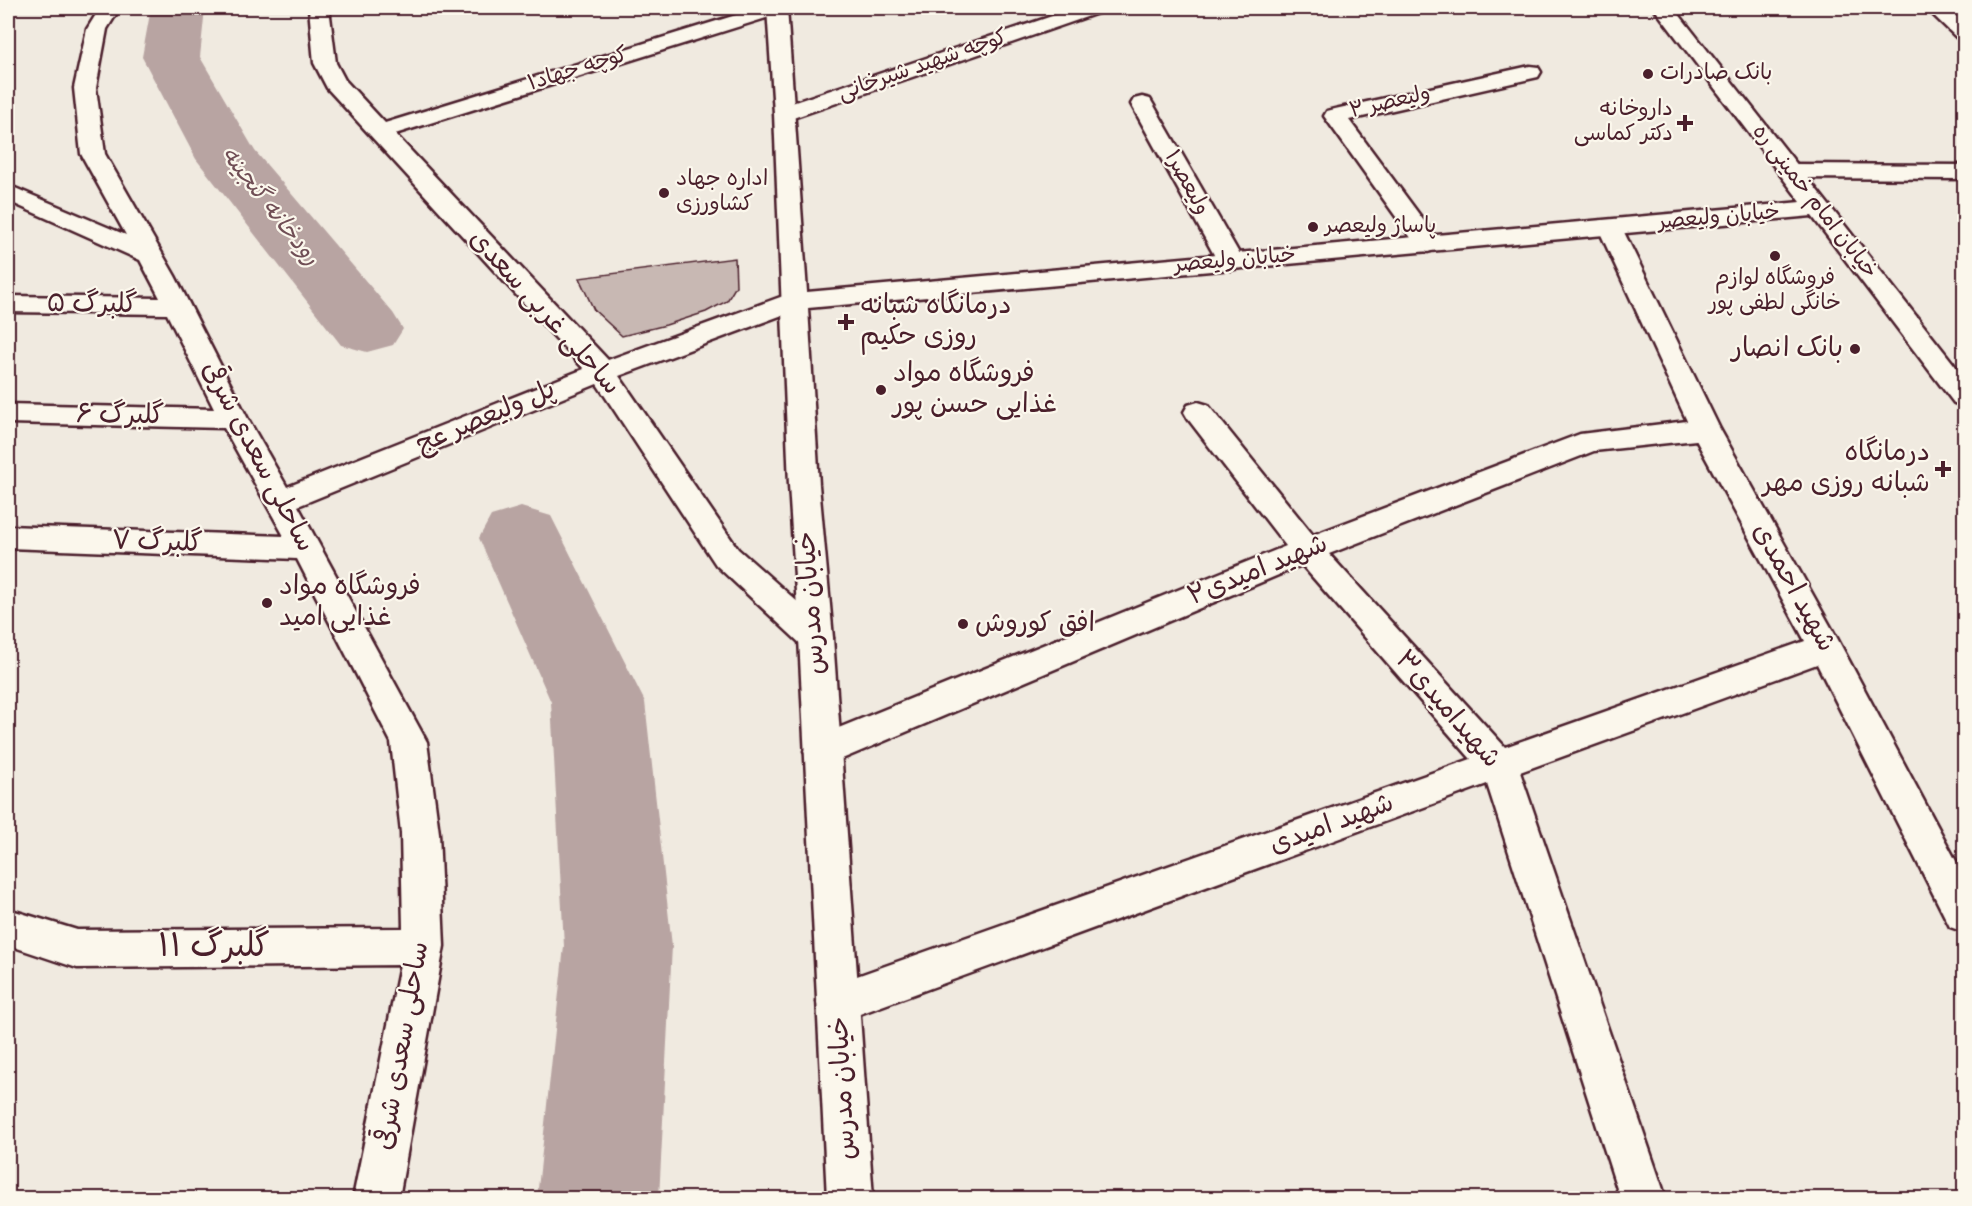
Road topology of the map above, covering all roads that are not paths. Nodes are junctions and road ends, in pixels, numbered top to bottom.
1 (110, 8) edge
2 (319, 8) edge
3 (777, 8) edge
4 (1094, 8) edge
5 (1669, 8) edge
6 (1936, 8) edge
7 (1965, 34) edge
8 (1530, 72) dead end
9 (1142, 104) dead end
10 (785, 113) junction
11 (379, 132) junction
12 (1790, 171) junction
13 (1965, 172) edge
14 (8, 192) edge
15 (1819, 208) junction
16 (1610, 228) junction
17 (1428, 244) junction
18 (150, 255) junction
19 (1231, 262) junction
20 (795, 301) junction
21 (8, 304) edge
22 (177, 306) junction
23 (602, 371) junction
24 (1965, 396) edge
25 (1198, 412) dead end
26 (8, 414) edge
27 (233, 419) junction
28 (1705, 429) junction
29 (280, 501) junction
30 (8, 537) edge
31 (307, 548) junction
32 (1306, 550) junction
33 (816, 638) junction
34 (1825, 647) junction
35 (822, 751) junction
36 (1499, 765) junction
37 (1965, 914) edge
38 (8, 927) edge
39 (424, 946) junction
40 (838, 1002) junction
41 (376, 1198) edge
42 (850, 1198) edge
43 (1643, 1198) edge

1 - 18 street, ساحلی سعدی شرقی
2 - 11 street, ساحلی غربی سعدی
3 - 10 street, خیابان مدرس
3 - 11 street, کوچه جهاد۱
4 - 10 street, کوچه شهید شیرخانی
5 - 12 street, خیابان امام خمینی ره
6 - 7 street
8 - 17 street, ولیعصر ۲
9 - 19 street, ولیعصر۱
10 - 20 street, خیابان مدرس
11 - 23 street, ساحلی غربی سعدی
12 - 13 street
12 - 15 street, خیابان امام خمینی ره
14 - 18 street
15 - 16 street, خیابان ولیعصر
15 - 24 street, خیابان امام خمینی ره
16 - 17 street, خیابان ولیعصر
16 - 28 street, شهید احمدی
17 - 19 street, خیابان ولیعصر
18 - 22 street, ساحلی سعدی شرقی
19 - 20 street, خیابان ولیعصر
20 - 23 street, پل ولیعصر عج
20 - 33 street, خیابان مدرس
21 - 22 street, گلبرگ ۵
22 - 27 street, ساحلی سعدی شرقی
23 - 29 street, پل ولیعصر عج
23 - 33 street, ساحلی غربی سعدی
25 - 32 street, شهیدامیدی۳
26 - 27 street, گلبرگ ۶
27 - 29 street, ساحلی سعدی شرقی
28 - 32 street, شهید امیدی۲
28 - 34 street, شهید احمدی
29 - 31 street, ساحلی سعدی شرقی
30 - 31 street, گلبرگ ۷
31 - 39 street, ساحلی سعدی شرقی
32 - 35 street, شهید امیدی۲
32 - 36 street, شهیدامیدی۳
33 - 35 street, خیابان مدرس
34 - 36 street, شهید امیدی
34 - 37 street, شهید احمدی
35 - 40 street, خیابان مدرس
36 - 40 street, شهید امیدی
36 - 43 street, شهیدامیدی۳
38 - 39 street, گلبرگ ۱۱
39 - 41 street, ساحلی سعدی شرقی
40 - 42 street, خیابان مدرس

